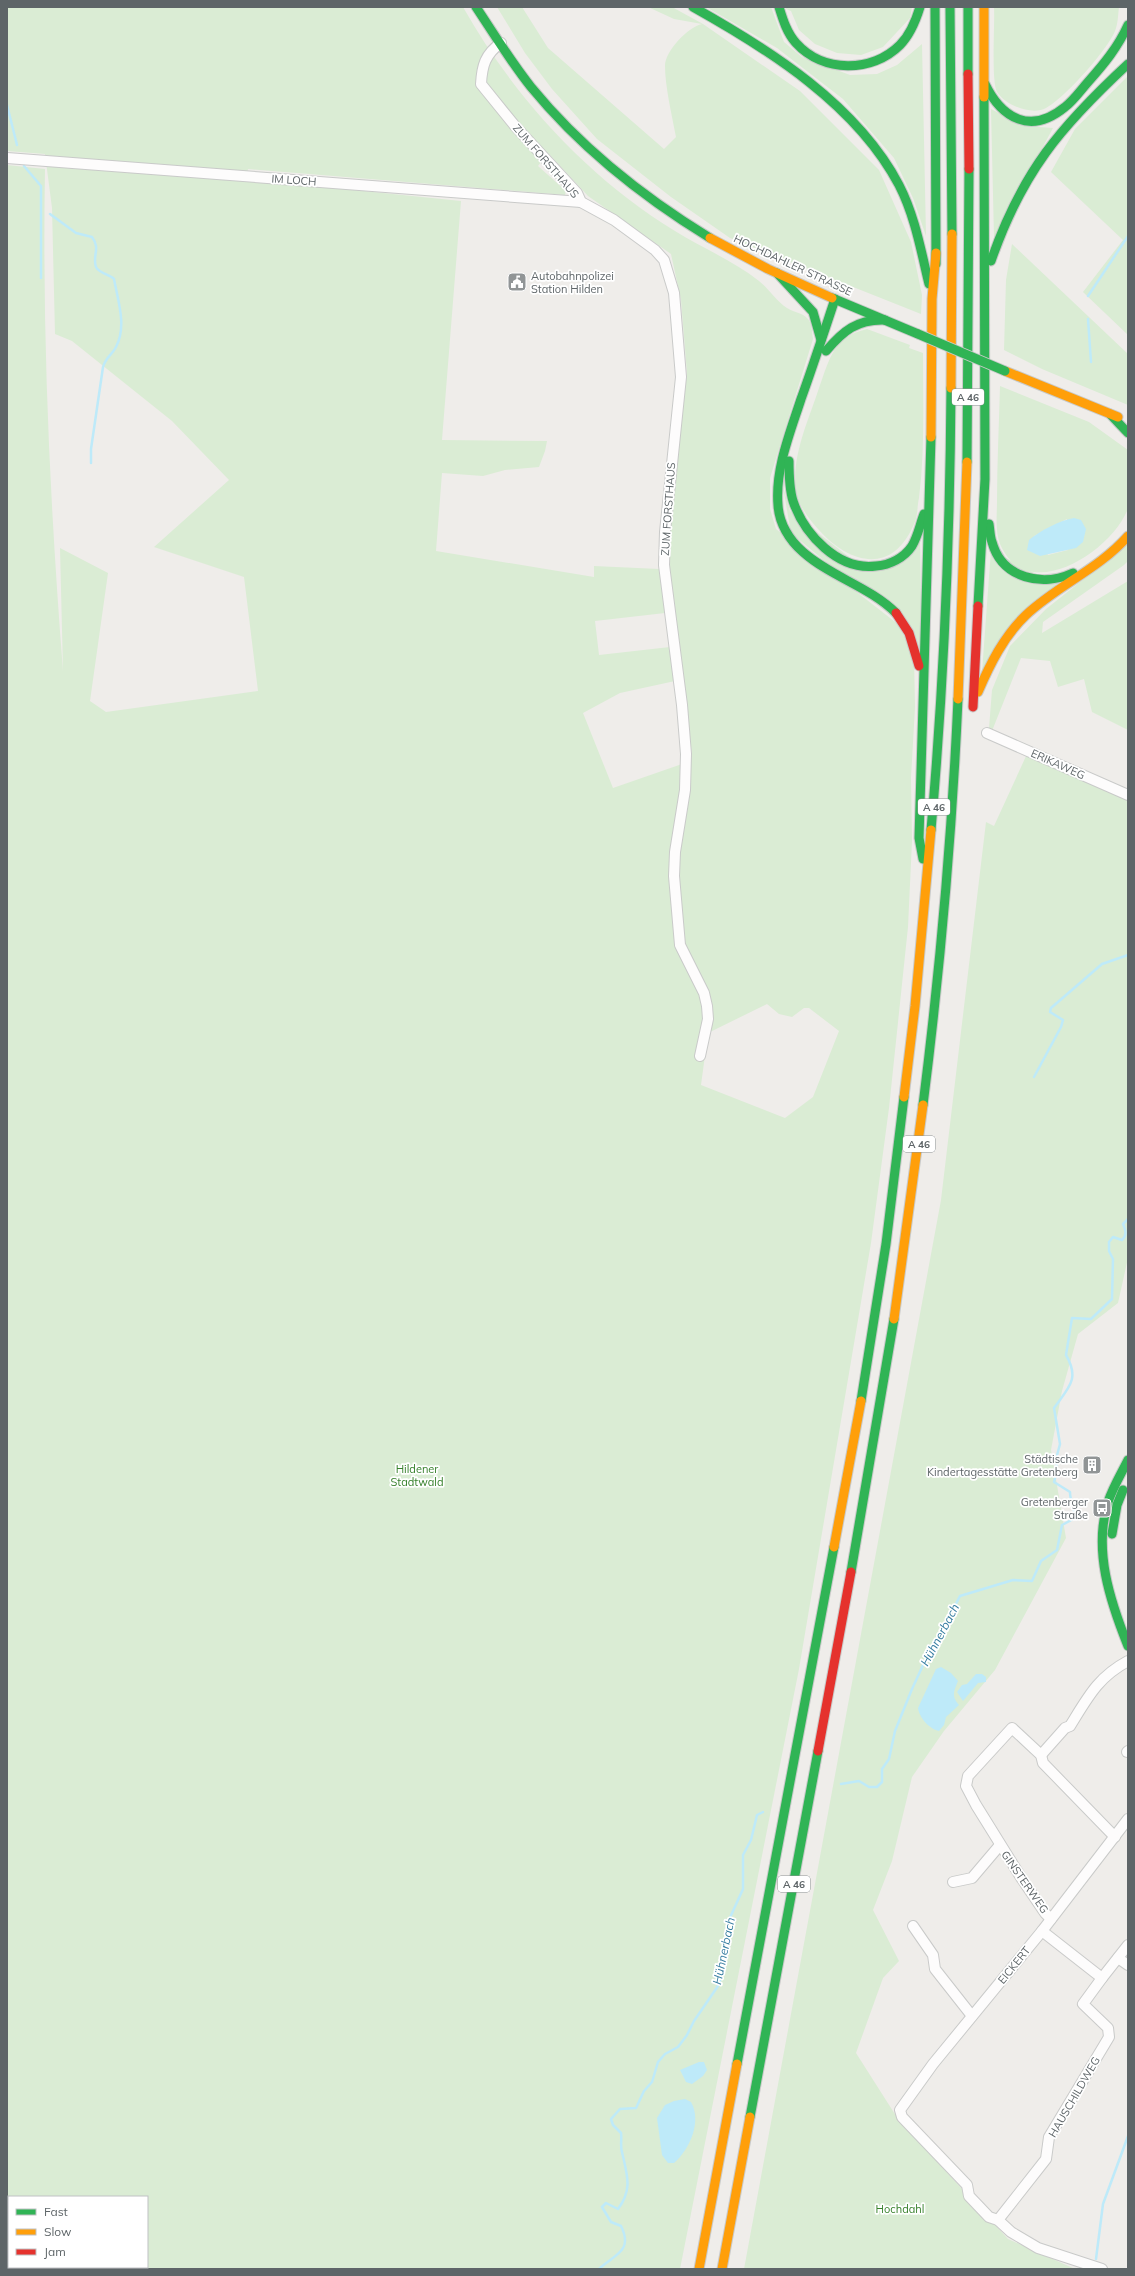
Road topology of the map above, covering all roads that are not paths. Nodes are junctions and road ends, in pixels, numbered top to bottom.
1 (476, 7) edge
2 (693, 7) edge
3 (779, 7) edge
4 (920, 7) edge
5 (935, 7) edge
6 (950, 7) edge
7 (968, 7) edge
8 (984, 7) edge
9 (1128, 25) edge
10 (501, 43) junction
11 (1128, 64) edge
12 (984, 82) junction
13 (7, 158) edge
14 (581, 202) junction
15 (936, 253) junction
16 (777, 273) junction
17 (985, 279) junction
18 (835, 299) junction
19 (932, 299) junction
20 (845, 303) junction
21 (885, 320) junction
22 (821, 340) junction
23 (826, 351) junction
24 (1110, 414) junction
25 (1128, 422) edge
26 (1128, 433) edge
27 (950, 457) junction
28 (930, 497) junction
29 (985, 502) junction
30 (1126, 532) edge
31 (924, 691) junction
32 (988, 733) dead end
33 (966, 736) dead end
34 (954, 786) junction
35 (1128, 796) edge
36 (927, 886) junction
37 (700, 1056) dead end
38 (1128, 1460) edge
39 (1128, 1477) edge
40 (1114, 1608) junction
41 (1128, 1646) edge
42 (1128, 1661) edge
43 (1041, 1755) junction
44 (1128, 1819) edge
45 (1114, 1837) junction
46 (1000, 1845) junction
47 (953, 1882) dead end
48 (1051, 1919) junction
49 (913, 1926) dead end
50 (1042, 1931) junction
51 (1128, 1945) edge
52 (1118, 1958) junction
53 (1128, 1965) edge
54 (1102, 1978) junction
55 (972, 2016) junction
56 (998, 2220) junction
57 (699, 2269) edge
58 (722, 2269) edge
59 (1102, 2269) edge

1 - 10 main road, HOCHDAHLER STRASSE
2 - 19 main road
3 - 4 main road
5 - 15 main road
6 - 27 main road, A 46
7 - 34 main road, A 46
8 - 12 main road
9 - 12 main road
10 - 14 street, ZUM FORSTHAUS
10 - 16 main road, HOCHDAHLER STRASSE
11 - 17 main road
12 - 17 main road
13 - 14 street, IM LOCH
14 - 37 street, ZUM FORSTHAUS
15 - 19 main road
15 - 27 main road
16 - 18 main road, HOCHDAHLER STRASSE
16 - 22 main road
17 - 29 main road
18 - 20 main road, HOCHDAHLER STRASSE
18 - 22 main road
19 - 28 main road
20 - 21 main road, HOCHDAHLER STRASSE
20 - 23 main road
21 - 23 main road
21 - 24 main road, HOCHDAHLER STRASSE, bridge
22 - 31 main road
23 - 28 main road
24 - 25 main road, HOCHDAHLER STRASSE
24 - 26 main road
27 - 36 main road, A 46
28 - 31 main road
29 - 30 main road
29 - 30 main road
31 - 36 main road
32 - 35 street, ERIKAWEG
33 - 34 main road
34 - 58 main road, A 46
36 - 57 main road, A 46
38 - 40 main road
39 - 40 main road
40 - 41 main road
42 - 43 street
43 - 45 street
43 - 46 street, GINSTERWEG
44 - 45 street, EICKERT
45 - 48 street, EICKERT
46 - 47 street, GINSTERWEG
46 - 48 street, GINSTERWEG
48 - 50 street, EICKERT
49 - 55 street
50 - 54 street
50 - 55 street, EICKERT
51 - 52 street, HAUSCHILDWEG
52 - 53 street
52 - 54 street, HAUSCHILDWEG
54 - 56 street, HAUSCHILDWEG
55 - 56 street, EICKERT
56 - 59 street

